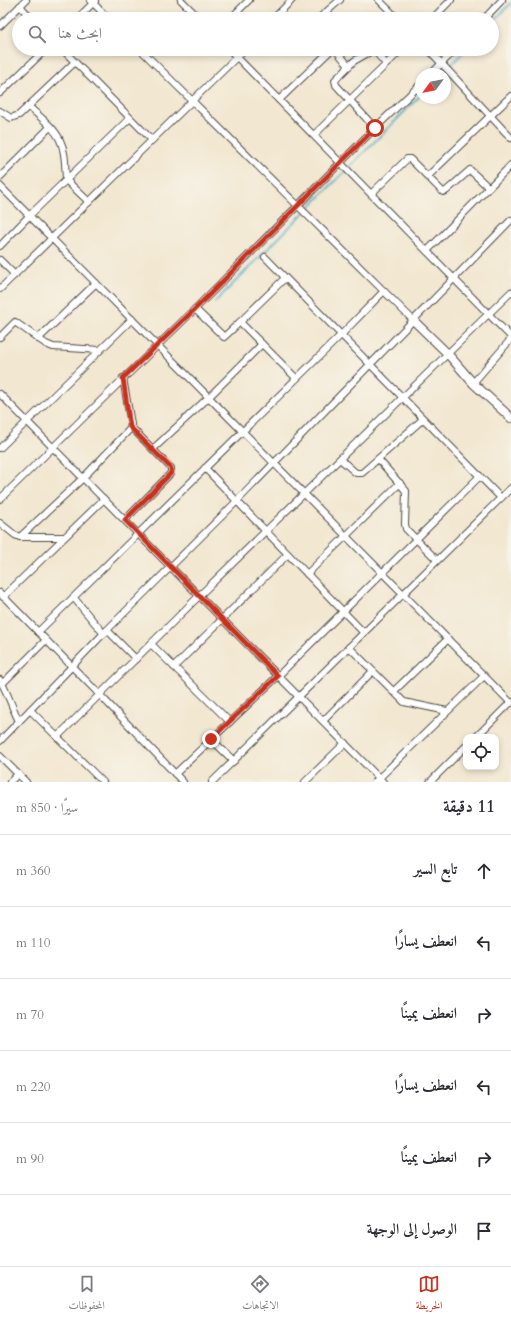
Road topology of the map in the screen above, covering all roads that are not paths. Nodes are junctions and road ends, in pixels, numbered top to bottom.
1 (26, 0) edge
2 (181, 0) edge
3 (249, 0) edge
4 (292, 0) edge
5 (340, 0) edge
6 (379, 0) edge
7 (451, 0) edge
8 (502, 0) edge
9 (93, 1) edge
10 (20, 6) junction
11 (14, 12) edge
12 (26, 12) edge
13 (83, 12) edge
14 (103, 12) edge
15 (193, 12) edge
16 (237, 12) edge
17 (280, 12) edge
18 (326, 12) edge
19 (391, 12) edge
20 (439, 12) edge
21 (491, 12) edge
22 (12, 14) edge
23 (0, 26) edge
24 (39, 56) edge
25 (69, 56) edge
26 (147, 56) edge
27 (325, 56) edge
28 (341, 56) edge
29 (364, 56) edge
30 (380, 56) edge
31 (395, 56) edge
32 (435, 56) edge
33 (449, 56) edge
34 (237, 57) joint
35 (75, 62) junction
36 (386, 64) junction
37 (442, 64) junction
38 (349, 66) junction
39 (438, 68) edge
40 (415, 90) edge
41 (0, 93) edge
42 (511, 96) edge
43 (279, 100) junction
44 (192, 101) junction
45 (349, 101) junction
46 (28, 106) junction
47 (0, 111) edge
48 (490, 116) junction
49 (130, 118) junction
50 (50, 127) junction
51 (375, 128) junction
52 (314, 135) junction
53 (511, 138) edge
54 (152, 140) junction
55 (340, 162) junction
56 (511, 165) edge
57 (0, 177) edge
58 (427, 177) junction
59 (66, 180) junction
60 (0, 186) edge
61 (488, 187) junction
62 (371, 194) junction
63 (89, 202) junction
64 (298, 206) junction
65 (29, 216) junction
66 (511, 220) edge
67 (52, 238) junction
68 (0, 246) edge
69 (426, 251) junction
70 (264, 257) dead end
71 (0, 260) edge
72 (15, 275) junction
73 (285, 278) junction
74 (454, 279) junction
75 (96, 282) junction
76 (0, 289) edge
77 (384, 291) junction
78 (511, 292) edge
79 (195, 309) junction
80 (488, 313) junction
81 (132, 319) junction
82 (413, 320) junction
83 (240, 322) junction
84 (341, 335) junction
85 (0, 337) edge
86 (511, 338) edge
87 (38, 339) junction
88 (262, 344) junction
89 (157, 345) junction
90 (100, 350) junction
91 (447, 353) junction
92 (369, 365) junction
93 (123, 378) junction
94 (296, 378) junction
95 (473, 382) junction
96 (0, 394) edge
97 (209, 397) junction
98 (402, 398) junction
99 (511, 418) edge
100 (423, 419) junction
101 (27, 421) junction
102 (130, 427) junction
103 (242, 431) junction
104 (0, 448) edge
105 (53, 448) junction
106 (153, 450) junction
107 (340, 459) junction
108 (378, 459) junction
109 (274, 463) junction
110 (205, 468) junction
111 (480, 476) junction
112 (83, 478) junction
113 (400, 483) junction
114 (511, 488) edge
115 (304, 494) junction
116 (501, 498) junction
117 (0, 499) edge
118 (104, 499) junction
119 (237, 501) junction
120 (125, 520) junction
121 (0, 523) edge
122 (266, 532) junction
123 (138, 534) junction
124 (345, 536) junction
125 (20, 537) junction
126 (64, 537) junction
127 (416, 540) junction
128 (288, 554) junction
129 (437, 560) junction
130 (171, 567) junction
131 (382, 573) junction
132 (307, 574) junction
133 (403, 594) junction
134 (2, 595) edge
135 (199, 596) junction
136 (74, 598) junction
137 (343, 611) junction
138 (222, 618) junction
139 (38, 632) junction
140 (105, 632) junction
141 (364, 633) junction
142 (448, 639) junction
143 (46, 640) junction
144 (151, 644) junction
145 (349, 647) junction
146 (136, 659) junction
147 (73, 666) junction
148 (174, 667) junction
149 (372, 672) junction
150 (278, 676) junction
151 (484, 676) junction
152 (1, 682) edge
153 (393, 692) junction
154 (100, 695) junction
155 (299, 697) junction
156 (511, 702) edge
157 (30, 710) junction
158 (447, 711) junction
159 (19, 721) junction
160 (323, 721) junction
161 (230, 722) junction
162 (479, 734) edge
163 (57, 737) junction
164 (211, 739) junction
165 (0, 741) edge
166 (345, 743) junction
167 (463, 749) edge
168 (0, 756) edge
169 (234, 761) junction
170 (18, 774) junction
171 (175, 774) junction
172 (379, 781) edge
173 (10, 782) edge
174 (26, 782) edge
175 (103, 782) edge
176 (183, 782) edge
177 (212, 782) edge
178 (305, 782) edge
179 (430, 782) edge

1 - 10 street
2 - 15 street
3 - 16 street
4 - 17 street
5 - 18 street
6 - 19 street
7 - 20 street
8 - 21 street
9 - 13 street
9 - 14 street
10 - 11 street
10 - 12 street
22 - 23 street
24 - 41 street
25 - 35 street
26 - 44 street
27 - 43 street
28 - 38 street
29 - 38 street
30 - 36 street
31 - 36 street
32 - 37 street
33 - 37 street
34 - 43 street
34 - 44 street
35 - 46 street
35 - 49 street
36 - 45 street
37 - 39 street
37 - 48 street
38 - 45 street
40 - 51 street
42 - 48 street
43 - 52 street
44 - 54 street
44 - 64 street
45 - 51 street
45 - 52 street
46 - 47 street
46 - 50 street
48 - 53 street
48 - 58 street
49 - 54 street
49 - 59 street
50 - 57 street
50 - 59 street
51 - 55 street
52 - 55 street
54 - 63 street
55 - 62 street
55 - 64 street
56 - 61 street
58 - 61 street
58 - 62 street
59 - 63 street
59 - 65 street
60 - 65 street
61 - 69 street
62 - 69 street
63 - 67 street
64 - 77 street
64 - 79 street
65 - 67 street
65 - 68 street
66 - 74 street
67 - 72 street
67 - 75 street
69 - 74 street
70 - 73 street
71 - 72 street
72 - 76 street
73 - 83 street
73 - 84 street
74 - 80 street
74 - 82 street
75 - 81 street
75 - 87 street
77 - 82 street
77 - 84 street
78 - 80 street
79 - 83 street
79 - 89 street
80 - 86 street
80 - 91 street
81 - 89 street
81 - 90 street
82 - 91 street
82 - 92 street
83 - 88 street
84 - 92 street
84 - 94 street
85 - 87 street
86 - 95 street
87 - 90 street
88 - 94 street
88 - 97 street
89 - 93 street
89 - 97 street
90 - 101 street
91 - 95 street
91 - 98 street
92 - 98 street
92 - 109 street
93 - 102 street
93 - 105 street
94 - 103 street
95 - 99 street
96 - 101 street
97 - 103 street
97 - 106 street
98 - 100 street
98 - 107 street
100 - 108 street
100 - 111 street
101 - 104 street
101 - 105 street
102 - 106 street
102 - 112 street
103 - 109 street
103 - 110 street
105 - 112 street
105 - 117 street
106 - 120 street
107 - 108 street
107 - 115 street
108 - 113 street
109 - 115 street
109 - 119 street
110 - 119 street
110 - 123 street
111 - 116 street
111 - 127 street
112 - 118 street
112 - 125 street
113 - 124 street
113 - 127 street
114 - 116 street
115 - 122 street
115 - 124 street
116 - 129 street
118 - 120 street
118 - 126 street
119 - 122 street
119 - 130 street
120 - 123 street
121 - 125 street
122 - 128 street
122 - 135 street
123 - 130 street
123 - 136 street
124 - 131 street
124 - 132 street
125 - 126 street
126 - 134 street
127 - 129 street
127 - 131 street
128 - 132 street
128 - 138 street
129 - 133 street
130 - 135 street
130 - 140 street
131 - 133 street
131 - 137 street
132 - 137 street
133 - 141 street
133 - 142 street
134 - 139 street
135 - 138 street
135 - 144 street
136 - 139 street
136 - 140 street
137 - 141 street
137 - 150 street
138 - 148 street
138 - 150 street
139 - 143 street
140 - 146 street
140 - 147 street
141 - 145 street
142 - 151 street
142 - 153 street
143 - 147 street
143 - 152 street
144 - 146 street
144 - 148 street
145 - 149 street
145 - 155 street
146 - 154 street
147 - 154 street
147 - 157 street
148 - 161 street
149 - 153 street
149 - 160 street
150 - 155 street
150 - 161 street
151 - 156 street
151 - 158 street
152 - 159 street
153 - 158 street
154 - 163 street
154 - 171 street
155 - 160 street
155 - 169 street
156 - 162 street
157 - 159 street
157 - 163 street
158 - 172 street
159 - 165 street
160 - 166 street
161 - 164 street
163 - 175 street
164 - 169 street
164 - 171 street
166 - 172 street
166 - 178 street
167 - 179 street
168 - 170 street
169 - 177 street
170 - 173 street
170 - 174 street
171 - 176 street

